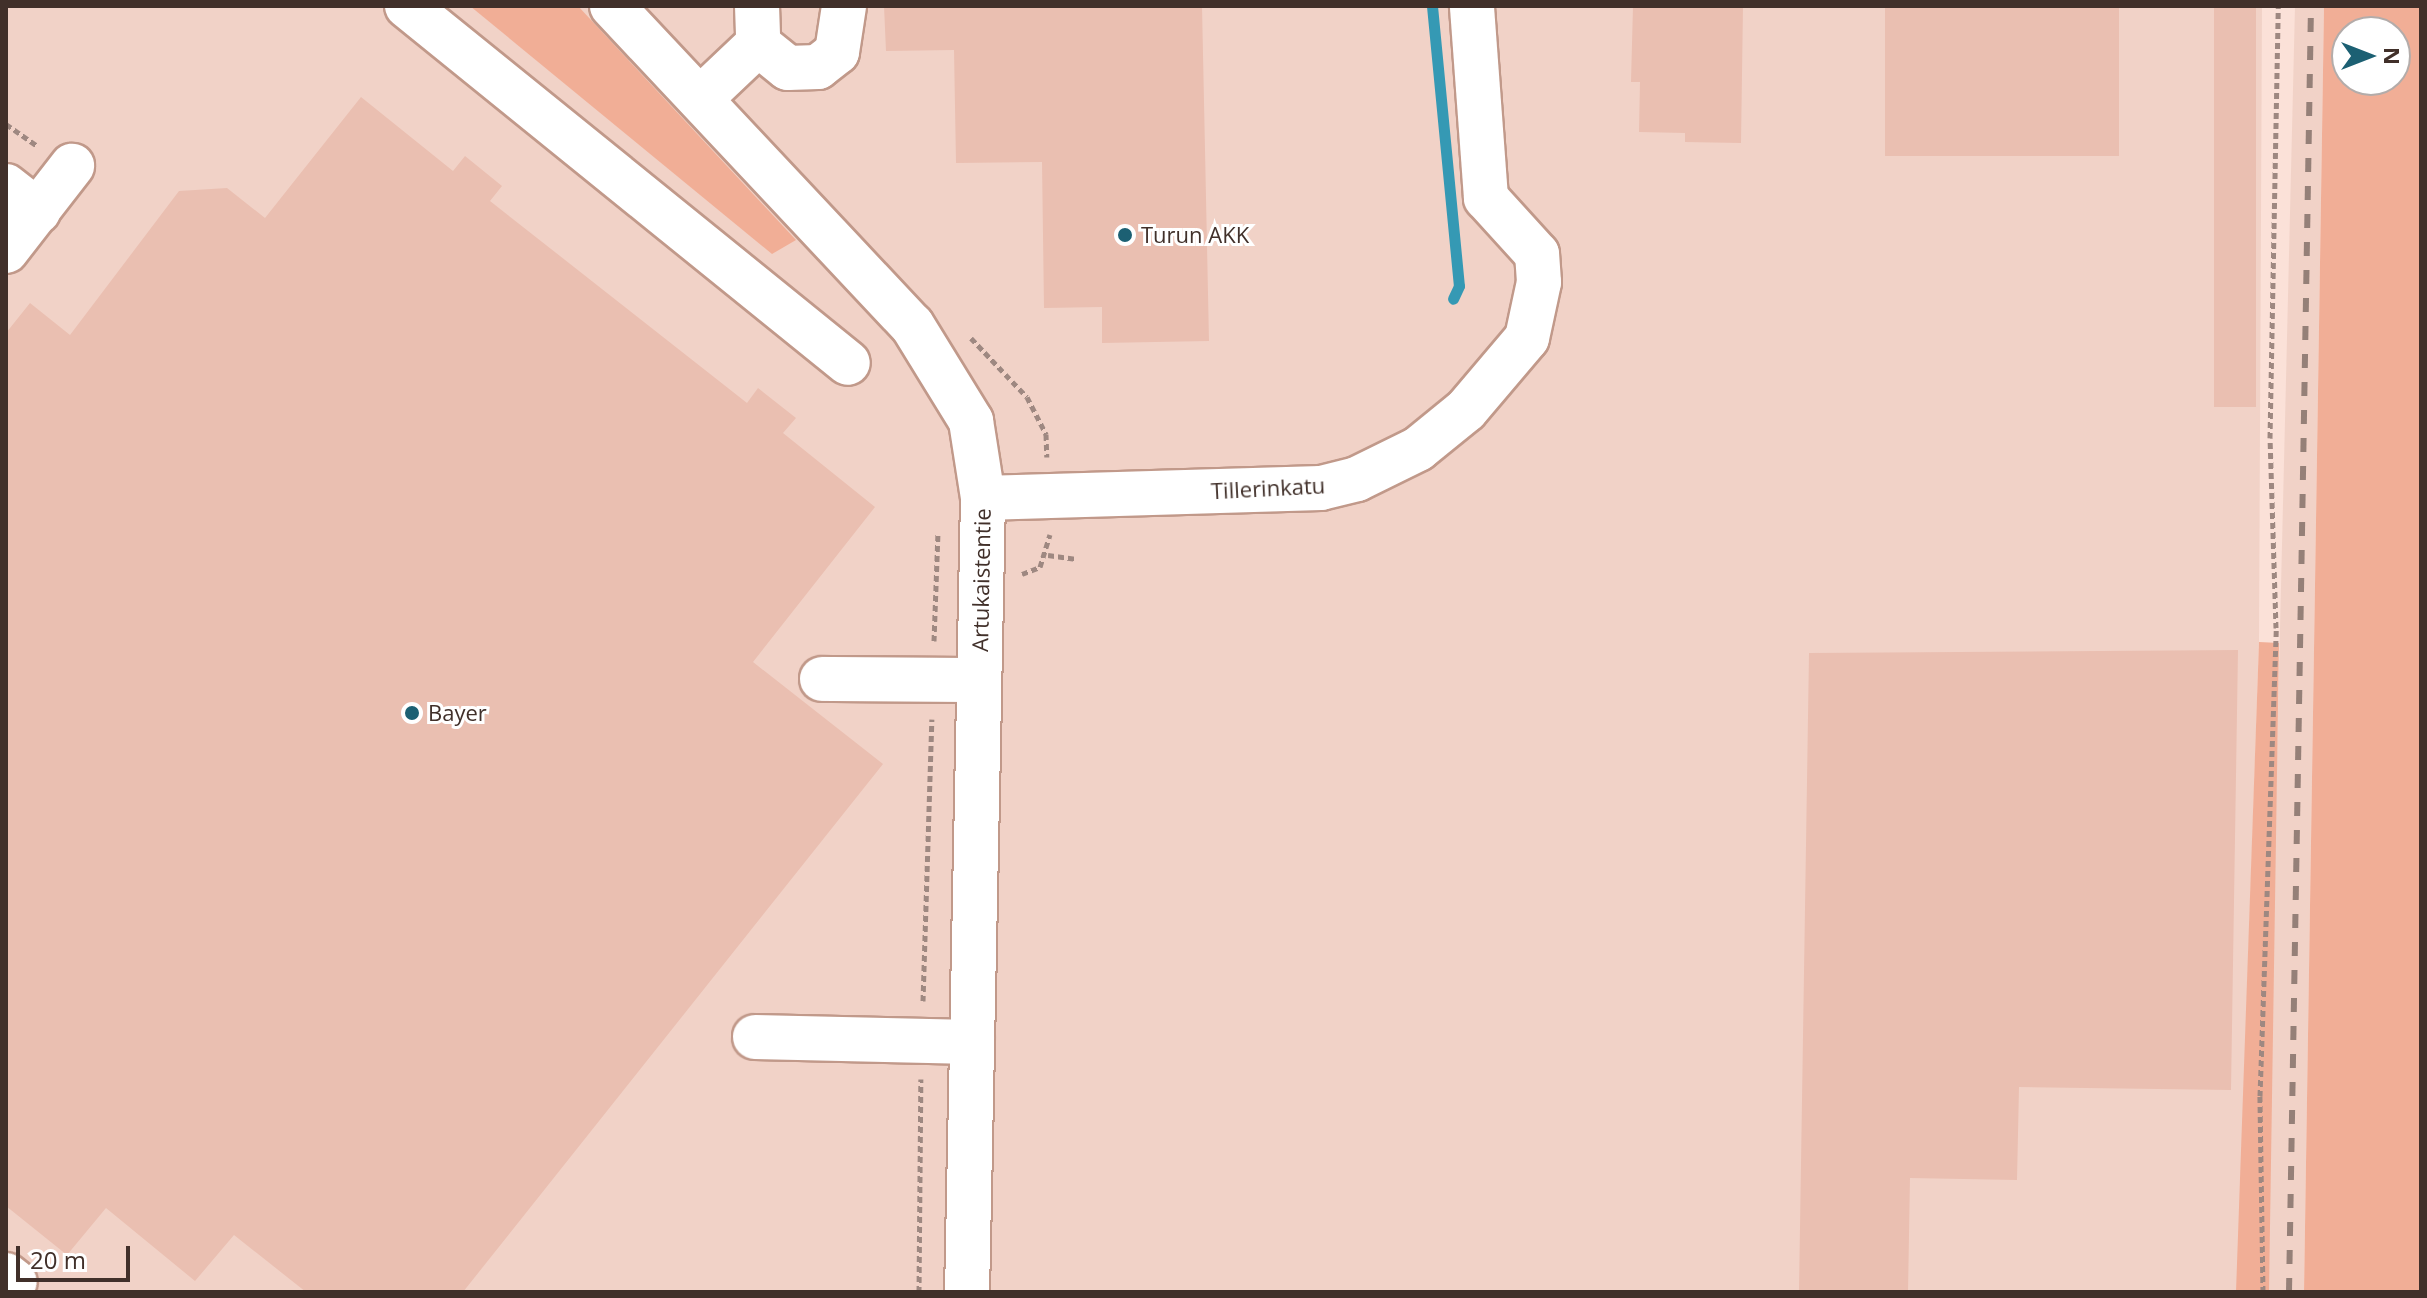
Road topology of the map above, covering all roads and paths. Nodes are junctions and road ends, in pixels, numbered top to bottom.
1 (407, 6) edge
2 (612, 6) edge
3 (844, 6) edge
4 (1472, 6) edge
5 (2278, 6) edge
6 (758, 25) edge
7 (700, 99) junction
8 (72, 166) dead end
9 (22, 199) edge
10 (6, 251) edge
11 (848, 363) dead end
12 (1046, 434) dead end
13 (1047, 456) dead end
14 (983, 498) junction
15 (938, 521) dead end
16 (1050, 539) dead end
17 (1048, 555) junction
18 (1075, 559) dead end
19 (1011, 578) dead end
20 (822, 679) dead end
21 (933, 679) junction
22 (979, 680) junction
23 (755, 1037) dead end
24 (922, 1041) junction
25 (972, 1042) junction
26 (919, 1292) edge
27 (967, 1292) edge
28 (2263, 1292) edge

1 - 11 street
2 - 7 street, Artukaistentie
3 - 6 street
4 - 14 street, Tillerinkatu
5 - 28 path
6 - 7 street
7 - 14 street, Artukaistentie
8 - 9 street
9 - 10 street
12 - 13 path
14 - 22 street, Artukaistentie
15 - 21 path
16 - 17 path
17 - 18 path
17 - 19 path
20 - 21 street
21 - 22 street
21 - 24 path
22 - 25 street, Artukaistentie
23 - 24 street
24 - 25 street
24 - 26 path
25 - 27 street, Artukaistentie

